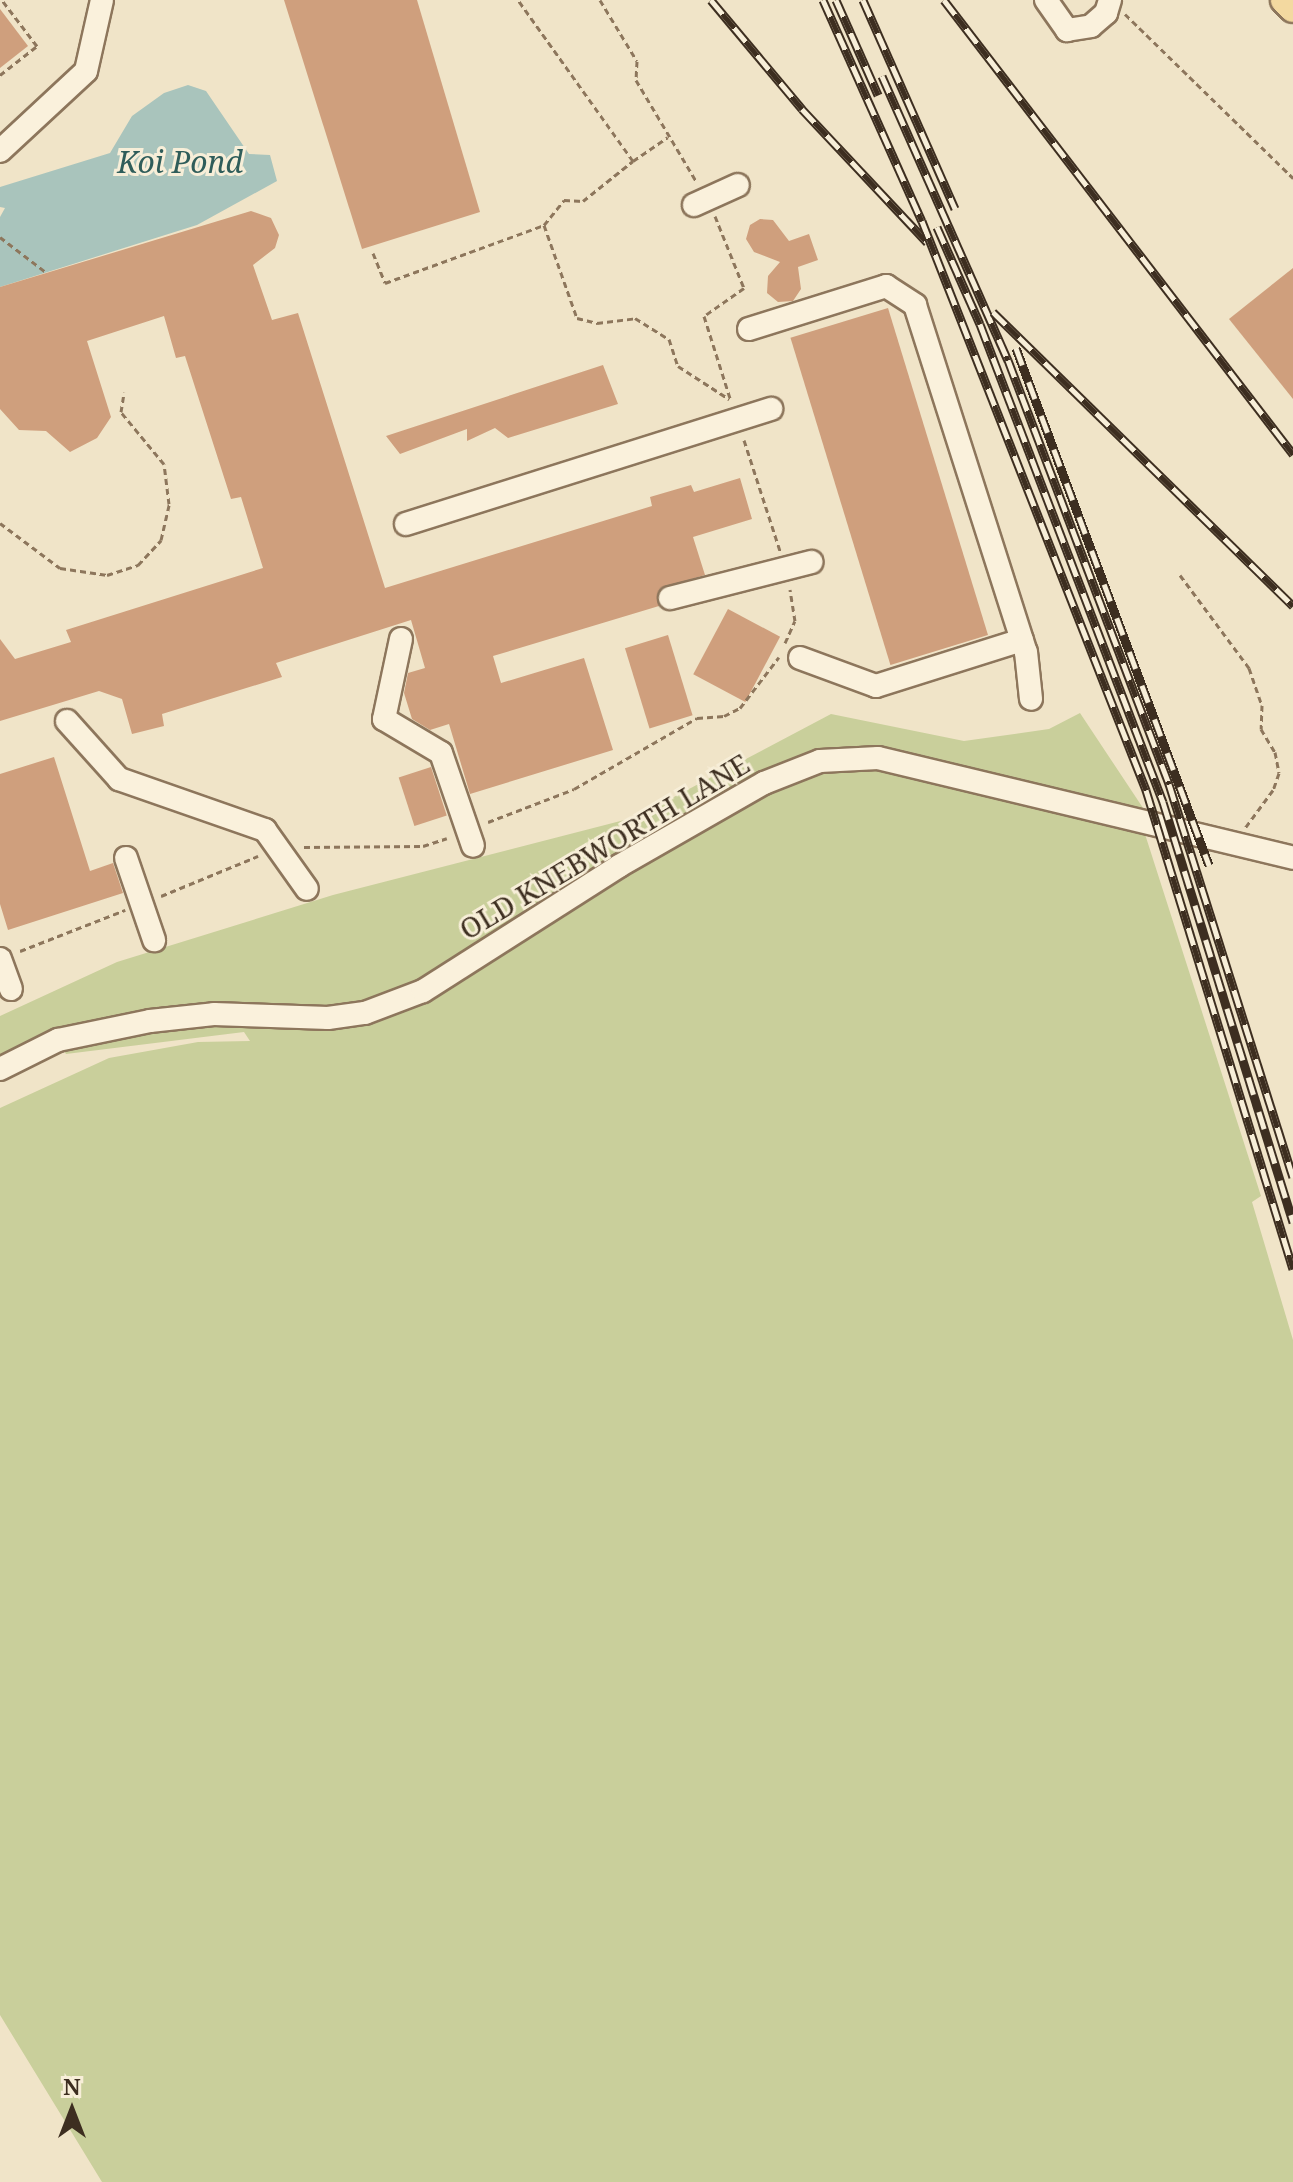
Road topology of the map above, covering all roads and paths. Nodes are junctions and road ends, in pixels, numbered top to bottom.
1 (2, 0) edge
2 (102, 0) edge
3 (518, 0) edge
4 (1046, 0) edge
5 (1285, 0) edge
6 (1116, 6) edge
7 (1293, 8) edge
8 (0, 75) edge
9 (668, 137) dead end
10 (0, 151) edge
11 (633, 161) junction
12 (1293, 178) edge
13 (738, 185) dead end
14 (694, 205) dead end
15 (544, 225) junction
16 (0, 237) edge
17 (373, 253) dead end
18 (47, 273) dead end
19 (749, 329) dead end
20 (124, 392) dead end
21 (771, 409) dead end
22 (738, 421) junction
23 (0, 523) edge
24 (406, 524) dead end
25 (811, 562) dead end
26 (783, 569) junction
27 (1180, 575) dead end
28 (670, 598) dead end
29 (401, 639) dead end
30 (1022, 640) junction
31 (800, 658) dead end
32 (1031, 699) dead end
33 (67, 721) dead end
34 (470, 838) junction
35 (277, 848) junction
36 (1241, 848) junction
37 (126, 858) dead end
38 (1293, 858) edge
39 (307, 889) dead end
40 (142, 904) junction
41 (154, 940) dead end
42 (7, 956) edge
43 (11, 989) dead end
44 (0, 1069) edge

1 - 8 path
2 - 10 street
3 - 11 path
4 - 6 street
5 - 7 main road
6 - 12 path
9 - 11 path
11 - 15 path
13 - 14 street
15 - 17 path
15 - 22 path
16 - 18 path
19 - 30 street
20 - 23 path
21 - 22 street
22 - 24 street
22 - 26 path
25 - 26 street
26 - 28 street
26 - 34 path
27 - 36 path
29 - 34 street
30 - 31 street
30 - 32 street
33 - 35 street
34 - 35 path
35 - 39 street
35 - 40 path
36 - 38 street, OLD KNEBWORTH LANE
36 - 44 street, OLD KNEBWORTH LANE
37 - 40 street
40 - 41 street
40 - 42 path
42 - 43 street

